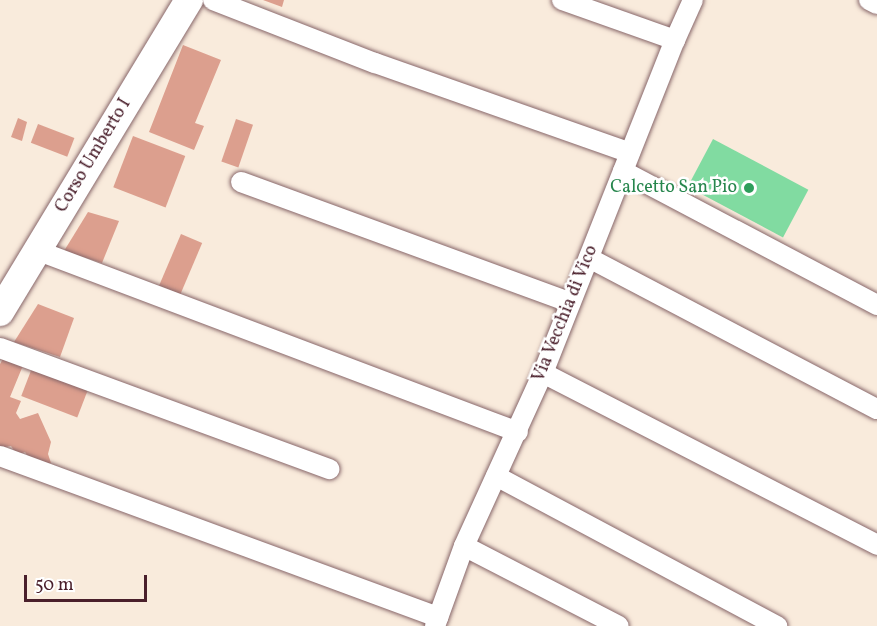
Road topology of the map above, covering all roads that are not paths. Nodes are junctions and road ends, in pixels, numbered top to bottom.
1 (189, 0) edge
2 (213, 0) edge
3 (562, 0) edge
4 (693, 0) edge
5 (869, 0) edge
6 (877, 4) edge
7 (675, 40) junction
8 (626, 162) junction
9 (241, 182) dead end
10 (36, 250) junction
11 (589, 258) junction
12 (571, 303) junction
13 (877, 305) edge
14 (0, 312) edge
15 (0, 348) edge
16 (543, 373) junction
17 (877, 409) edge
18 (518, 432) junction
19 (0, 456) edge
20 (329, 469) dead end
21 (496, 476) junction
22 (877, 545) edge
23 (464, 546) junction
24 (437, 621) edge
25 (619, 626) edge
26 (777, 626) edge

1 - 10 street, Corso Umberto I
2 - 8 street
3 - 7 street
4 - 7 street, Via Vecchia di Vico
5 - 6 street
7 - 8 street, Via Vecchia di Vico
8 - 11 street, Via Vecchia di Vico
8 - 13 street
9 - 12 street
10 - 14 street, Corso Umberto I
10 - 18 street
11 - 12 street, Via Vecchia di Vico
11 - 17 street
12 - 16 street, Via Vecchia di Vico
15 - 20 street
16 - 18 street, Via Vecchia di Vico
16 - 22 street
18 - 21 street, Via Vecchia di Vico
19 - 24 street
21 - 23 street, Via Vecchia di Vico
21 - 26 street
23 - 24 street, Via Vecchia di Vico
23 - 25 street

